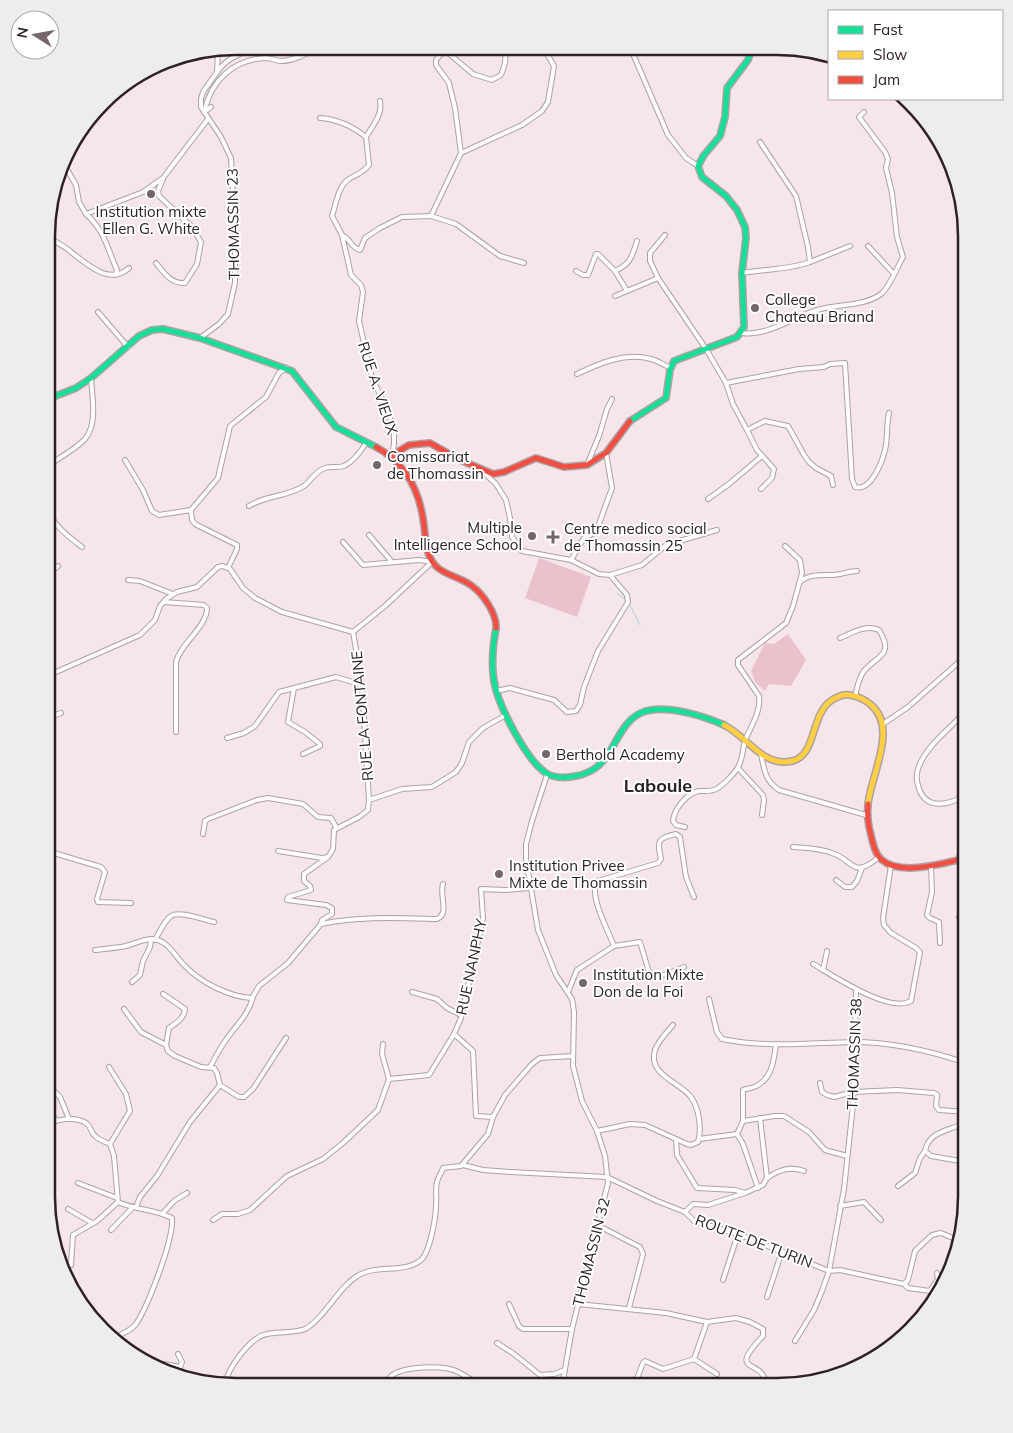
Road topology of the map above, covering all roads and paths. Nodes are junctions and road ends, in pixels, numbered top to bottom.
1 (237, 55) edge
2 (301, 55) edge
3 (441, 55) edge
4 (451, 55) edge
5 (505, 55) edge
6 (548, 55) edge
7 (633, 55) edge
8 (750, 55) edge
9 (218, 56) edge
10 (217, 72) junction
11 (380, 101) dead end
12 (211, 107) dead end
13 (204, 112) junction
14 (864, 112) dead end
15 (320, 118) dead end
16 (208, 119) junction
17 (366, 137) junction
18 (760, 142) dead end
19 (461, 153) junction
20 (698, 166) junction
21 (68, 170) edge
22 (163, 178) junction
23 (86, 214) junction
24 (432, 216) junction
25 (665, 234) dead end
26 (342, 235) junction
27 (637, 241) dead end
28 (55, 242) edge
29 (850, 246) dead end
30 (868, 246) dead end
31 (810, 262) junction
32 (156, 263) dead end
33 (524, 263) dead end
34 (129, 268) dead end
35 (576, 271) dead end
36 (615, 271) junction
37 (742, 273) junction
38 (894, 274) junction
39 (116, 275) junction
40 (658, 278) junction
41 (627, 291) junction
42 (615, 296) dead end
43 (98, 312) dead end
44 (741, 333) junction
45 (200, 338) junction
46 (128, 347) junction
47 (706, 349) junction
48 (669, 367) junction
49 (286, 368) junction
50 (578, 374) dead end
51 (91, 378) junction
52 (726, 383) junction
53 (55, 396) edge
54 (612, 399) dead end
55 (888, 413) dead end
56 (747, 430) junction
57 (366, 443) junction
58 (606, 453) junction
59 (391, 456) junction
60 (762, 456) junction
61 (125, 460) dead end
62 (55, 461) edge
63 (587, 465) junction
64 (481, 470) junction
65 (833, 485) dead end
66 (762, 489) dead end
67 (708, 499) dead end
68 (249, 506) dead end
69 (191, 510) junction
70 (55, 524) edge
71 (717, 530) dead end
72 (369, 534) dead end
73 (343, 542) dead end
74 (785, 546) dead end
75 (82, 547) dead end
76 (571, 560) junction
77 (392, 562) junction
78 (432, 562) junction
79 (58, 566) dead end
80 (228, 568) junction
81 (55, 569) edge
82 (858, 571) dead end
83 (610, 575) junction
84 (128, 580) dead end
85 (799, 583) junction
86 (173, 594) junction
87 (164, 602) junction
88 (353, 632) junction
89 (840, 638) dead end
90 (958, 663) edge
91 (55, 672) edge
92 (362, 685) junction
93 (294, 688) junction
94 (496, 691) junction
95 (855, 696) junction
96 (61, 713) dead end
97 (55, 715) edge
98 (506, 715) junction
99 (958, 719) edge
100 (883, 724) junction
101 (176, 732) dead end
102 (227, 738) dead end
103 (746, 739) junction
104 (303, 754) dead end
105 (760, 754) junction
106 (738, 768) junction
107 (547, 775) junction
108 (958, 799) edge
109 (369, 800) junction
110 (762, 815) dead end
111 (866, 815) junction
112 (336, 827) junction
113 (685, 827) dead end
114 (203, 834) dead end
115 (793, 847) dead end
116 (278, 851) dead end
117 (55, 854) edge
118 (328, 857) junction
119 (879, 857) junction
120 (958, 860) edge
121 (891, 865) junction
122 (930, 866) junction
123 (862, 868) junction
124 (836, 880) dead end
125 (443, 884) dead end
126 (530, 888) junction
127 (694, 897) dead end
128 (131, 903) dead end
129 (214, 922) dead end
130 (321, 924) junction
131 (153, 939) junction
132 (940, 943) dead end
133 (614, 946) junction
134 (95, 950) dead end
135 (827, 951) dead end
136 (813, 964) dead end
137 (684, 967) dead end
138 (823, 970) junction
139 (132, 982) dead end
140 (856, 991) junction
141 (412, 992) dead end
142 (568, 992) junction
143 (163, 994) dead end
144 (253, 997) junction
145 (709, 999) dead end
146 (124, 1008) dead end
147 (461, 1015) junction
148 (673, 1025) dead end
149 (454, 1034) junction
150 (286, 1038) dead end
151 (854, 1042) junction
152 (383, 1044) dead end
153 (776, 1044) junction
154 (166, 1045) junction
155 (573, 1056) junction
156 (958, 1060) edge
157 (210, 1067) junction
158 (109, 1068) dead end
159 (388, 1079) junction
160 (820, 1083) dead end
161 (220, 1085) junction
162 (56, 1092) dead end
163 (853, 1092) junction
164 (958, 1111) edge
165 (493, 1117) junction
166 (760, 1118) junction
167 (69, 1119) junction
168 (56, 1120) edge
169 (743, 1121) junction
170 (958, 1125) edge
171 (597, 1131) junction
172 (737, 1134) junction
173 (676, 1139) junction
174 (700, 1139) junction
175 (110, 1144) junction
176 (925, 1151) junction
177 (847, 1156) junction
178 (958, 1161) edge
179 (463, 1165) junction
180 (804, 1171) dead end
181 (607, 1177) junction
182 (767, 1178) junction
183 (78, 1183) dead end
184 (898, 1186) dead end
185 (758, 1188) junction
186 (187, 1193) dead end
187 (745, 1193) junction
188 (117, 1200) junction
189 (840, 1206) junction
190 (134, 1207) junction
191 (68, 1209) dead end
192 (686, 1212) junction
193 (163, 1213) junction
194 (213, 1220) dead end
195 (881, 1220) dead end
196 (92, 1223) junction
197 (598, 1225) junction
198 (111, 1230) dead end
199 (738, 1234) junction
200 (954, 1238) edge
201 (782, 1251) junction
202 (71, 1265) dead end
203 (829, 1271) junction
204 (937, 1273) dead end
205 (723, 1280) dead end
206 (938, 1280) edge
207 (936, 1283) edge
208 (904, 1284) junction
209 (767, 1298) dead end
210 (509, 1304) dead end
211 (578, 1304) junction
212 (629, 1308) junction
213 (708, 1322) junction
214 (572, 1329) junction
215 (119, 1335) edge
216 (794, 1341) dead end
217 (497, 1343) dead end
218 (178, 1354) dead end
219 (694, 1360) junction
220 (169, 1365) edge
221 (180, 1367) joint
222 (565, 1370) junction
223 (718, 1374) dead end
224 (226, 1378) edge
225 (390, 1378) edge
226 (470, 1378) edge
227 (564, 1378) edge
228 (637, 1378) edge
229 (765, 1378) edge

1 - 10 street
2 - 13 street
3 - 19 street
4 - 5 street
6 - 19 street
7 - 20 street
8 - 20 main road
9 - 10 street
10 - 13 street
11 - 17 street
12 - 13 street
13 - 16 street, THOMASSIN 23
14 - 38 street
15 - 17 street
16 - 22 street
16 - 45 street, THOMASSIN 23
17 - 26 street, RUE A. VIEUX
18 - 31 street
19 - 24 street
20 - 37 main road
21 - 23 street
22 - 23 street
22 - 32 street
23 - 39 street
24 - 26 street, RUE A. VIEUX
24 - 33 street
25 - 40 street
26 - 59 street, RUE A. VIEUX
27 - 36 street
28 - 39 street
29 - 31 street
30 - 38 street
31 - 37 street
34 - 39 street
35 - 36 street
36 - 41 street
37 - 44 main road
38 - 44 street
40 - 41 street
40 - 47 street
41 - 42 street
43 - 46 street
44 - 47 main road
45 - 46 main road
45 - 49 main road
46 - 51 main road
47 - 48 main road
47 - 52 street
48 - 50 street
48 - 58 main road
49 - 57 main road
49 - 69 street
51 - 53 main road
51 - 62 street
52 - 55 street
52 - 56 street
54 - 63 street
56 - 60 street
56 - 65 street
57 - 59 main road
57 - 68 street
58 - 63 main road
58 - 76 street
59 - 64 main road
59 - 78 main road
60 - 66 street
60 - 67 street
61 - 69 street
63 - 64 main road
64 - 76 street
69 - 80 street
70 - 75 street
71 - 83 street
72 - 77 street
73 - 77 street
74 - 85 street
76 - 83 street
77 - 78 street
78 - 88 street
78 - 94 main road
79 - 81 street
80 - 86 street
80 - 88 street
82 - 85 street
83 - 94 street
84 - 86 street
85 - 103 street
86 - 87 street
87 - 91 street
87 - 101 street
88 - 92 street, RUE LA FONTAINE
89 - 95 street
90 - 100 street
92 - 93 street
92 - 109 street, RUE LA FONTAINE
93 - 102 street
93 - 104 street
94 - 98 main road
95 - 100 main road
95 - 105 main road
96 - 97 street
98 - 107 main road
98 - 109 street
99 - 108 street
100 - 111 main road
103 - 105 main road
103 - 106 street
103 - 107 main road
105 - 111 street
106 - 110 street
106 - 113 street
107 - 126 street, THOMASSIN 32
109 - 112 street
111 - 119 main road
112 - 114 street
112 - 118 street
115 - 123 street
116 - 118 street
117 - 128 street
118 - 130 street
119 - 121 main road
119 - 123 street
120 - 122 main road
121 - 122 main road
121 - 140 street, THOMASSIN 38
122 - 132 street
123 - 124 street
125 - 130 street
126 - 142 street, THOMASSIN 32
126 - 147 street, RUE NANPHY
127 - 133 street
129 - 131 street
130 - 144 street
131 - 134 street
131 - 139 street
131 - 144 street
133 - 137 street
133 - 142 street
135 - 138 street
136 - 138 street
138 - 140 street
140 - 151 street, THOMASSIN 38
141 - 147 street
142 - 155 street, THOMASSIN 32
143 - 154 street
144 - 157 street
145 - 153 street
146 - 154 street
147 - 149 street, RUE NANPHY
148 - 174 street
149 - 159 street, RUE NANPHY
149 - 165 street, RUE NANPHY
150 - 161 street
151 - 153 street
151 - 156 street
151 - 163 street, THOMASSIN 38
152 - 159 street
153 - 169 street
154 - 157 street
155 - 165 street
155 - 171 street, THOMASSIN 32
157 - 161 street
158 - 175 street
159 - 194 street
160 - 163 street
161 - 190 street
162 - 167 street
163 - 164 street
163 - 177 street, THOMASSIN 38
165 - 179 street
166 - 169 street
166 - 177 street
166 - 182 street
167 - 168 street
167 - 175 street
169 - 172 street
170 - 176 street
171 - 173 street
171 - 181 street, THOMASSIN 32
172 - 174 street
172 - 185 street
173 - 174 street
173 - 187 street
175 - 188 street
176 - 178 street
176 - 184 street
177 - 189 street, THOMASSIN 38
179 - 181 street, ROUTE DE TURIN
179 - 224 street
180 - 182 street
181 - 192 street, ROUTE DE TURIN
181 - 197 street, THOMASSIN 32
182 - 185 street
183 - 188 street
185 - 187 street
186 - 193 street
187 - 192 street
188 - 190 street
188 - 196 street
189 - 195 street
189 - 203 street, THOMASSIN 38
190 - 193 street
190 - 198 street
191 - 196 street
192 - 199 street, ROUTE DE TURIN
193 - 215 street
196 - 202 street
197 - 211 street, THOMASSIN 32
197 - 212 street
199 - 201 street, ROUTE DE TURIN
199 - 205 street
200 - 208 street
201 - 203 street, ROUTE DE TURIN
201 - 209 street
203 - 208 street, ROUTE DE TURIN
203 - 216 street, THOMASSIN 38
204 - 206 street, ROUTE DE TURIN
207 - 208 street, ROUTE DE TURIN
210 - 214 street
211 - 212 street
211 - 214 street, THOMASSIN 32
212 - 213 street
213 - 219 street
213 - 229 street
214 - 222 street, THOMASSIN 32
217 - 222 street
218 - 221 street
219 - 223 street
219 - 228 street
220 - 221 street
222 - 227 street, THOMASSIN 32
225 - 226 street

